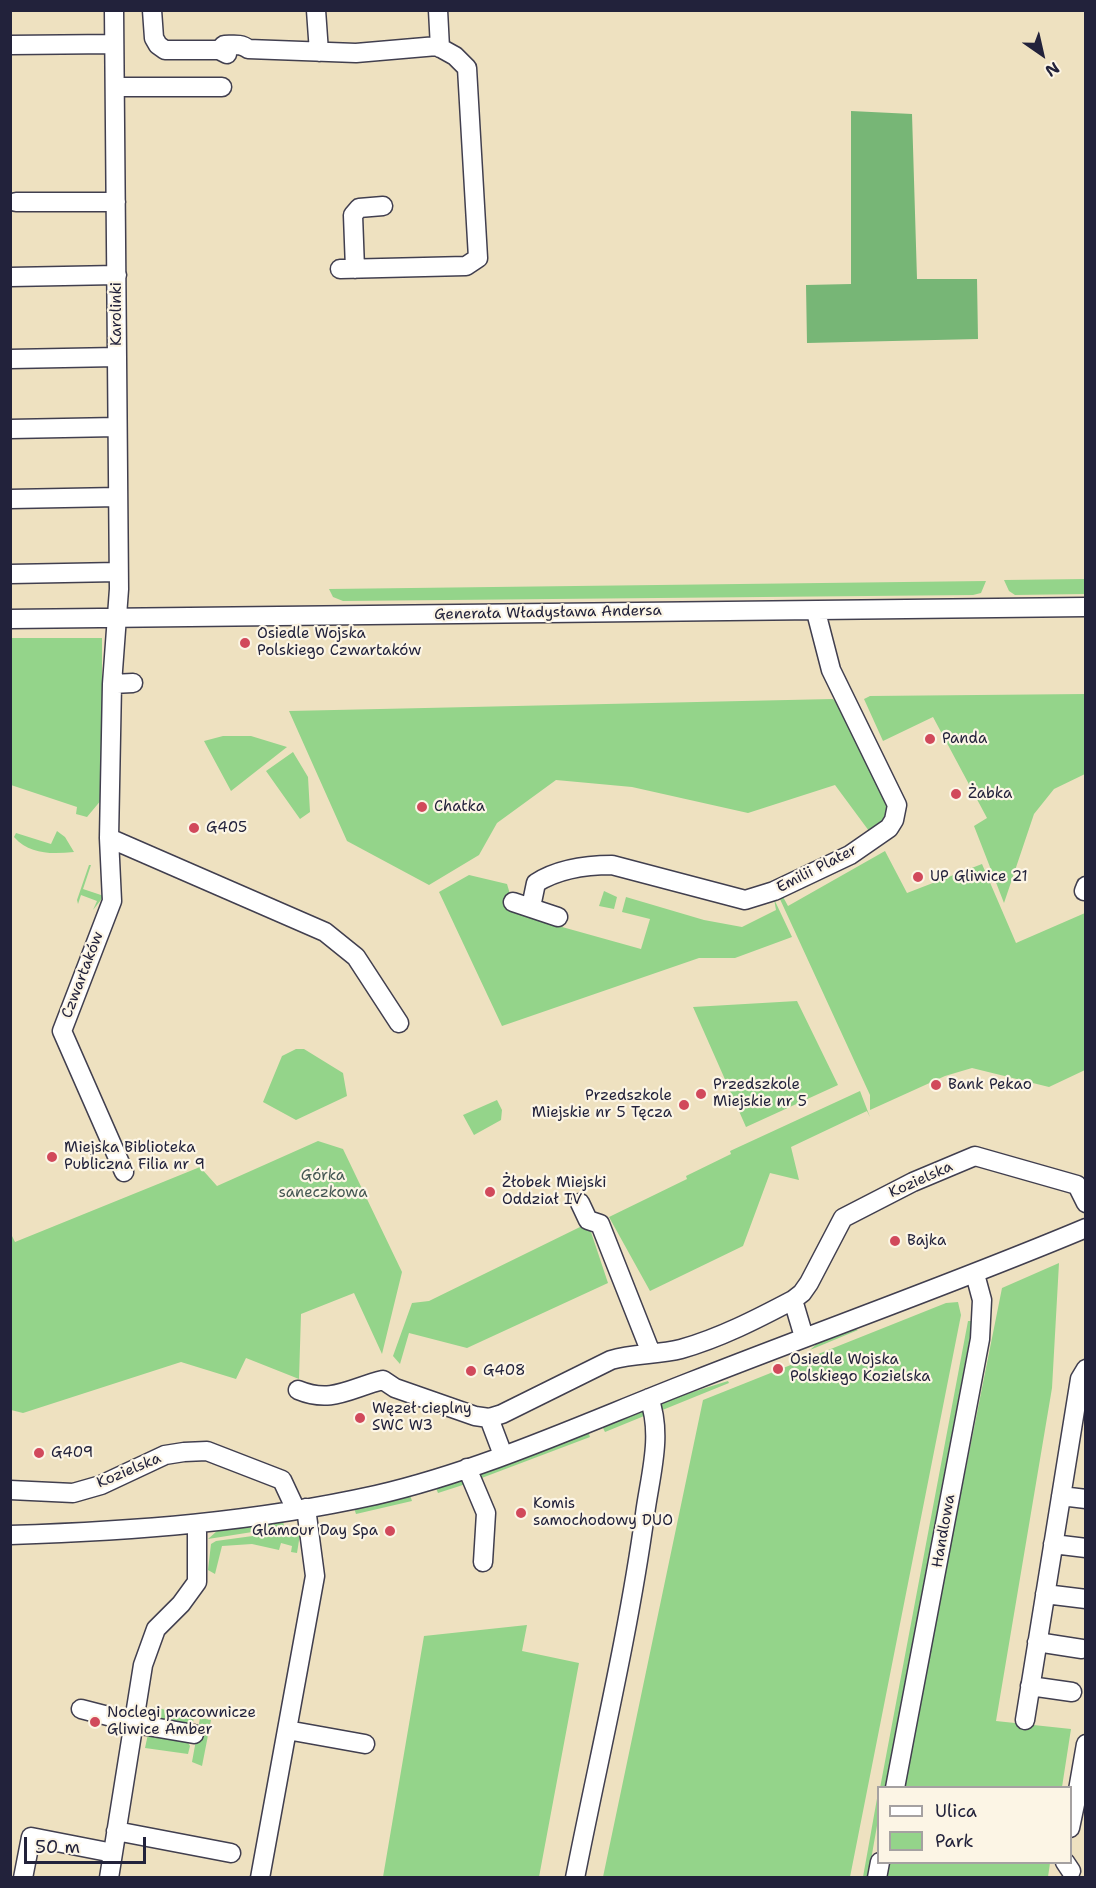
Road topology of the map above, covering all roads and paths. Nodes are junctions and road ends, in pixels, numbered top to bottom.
1 (114, 10) edge
2 (152, 10) edge
3 (316, 10) edge
4 (438, 10) edge
5 (114, 44) junction
6 (10, 45) edge
7 (440, 48) junction
8 (319, 52) junction
9 (115, 87) junction
10 (222, 87) dead end
11 (16, 202) dead end
12 (116, 202) junction
13 (383, 206) dead end
14 (117, 275) junction
15 (10, 277) edge
16 (117, 357) junction
17 (10, 359) edge
18 (117, 427) junction
19 (10, 429) edge
20 (118, 497) junction
21 (10, 499) edge
22 (118, 572) junction
23 (10, 574) edge
24 (1086, 607) edge
25 (816, 612) junction
26 (115, 617) junction
27 (10, 619) edge
28 (133, 682) dead end
29 (111, 684) junction
30 (109, 838) junction
31 (513, 902) dead end
32 (531, 907) junction
33 (558, 917) dead end
34 (399, 1023) dead end
35 (124, 1172) dead end
36 (580, 1203) dead end
37 (1086, 1203) edge
38 (1086, 1228) edge
39 (975, 1274) junction
40 (792, 1300) junction
41 (804, 1337) junction
42 (651, 1353) junction
43 (1086, 1369) edge
44 (298, 1390) dead end
45 (649, 1398) junction
46 (489, 1418) junction
47 (503, 1455) junction
48 (466, 1468) junction
49 (10, 1490) edge
50 (1061, 1496) junction
51 (1086, 1499) edge
52 (301, 1509) junction
53 (197, 1525) junction
54 (10, 1534) edge
55 (1053, 1545) junction
56 (1086, 1548) edge
57 (483, 1562) dead end
58 (1045, 1594) junction
59 (1086, 1599) edge
60 (1037, 1642) junction
61 (1082, 1649) dead end
62 (1030, 1686) junction
63 (1072, 1692) dead end
64 (81, 1709) dead end
65 (1025, 1720) dead end
66 (134, 1722) junction
67 (287, 1730) junction
68 (194, 1734) dead end
69 (365, 1744) dead end
70 (1086, 1744) edge
71 (895, 1786) edge
72 (1082, 1792) edge
73 (1072, 1825) edge
74 (116, 1832) junction
75 (112, 1853) junction
76 (231, 1853) dead end
77 (23, 1878) edge
78 (109, 1878) edge
79 (260, 1878) edge
80 (575, 1878) edge

1 - 5 street, Karolinki
2 - 8 street
3 - 8 street
4 - 7 street
5 - 6 street
5 - 9 street, Karolinki
7 - 8 street
7 - 13 street
9 - 10 street
9 - 12 street, Karolinki
11 - 12 street
12 - 14 street, Karolinki
14 - 15 street
14 - 16 street, Karolinki
16 - 17 street
16 - 18 street, Karolinki
18 - 19 street
18 - 20 street, Karolinki
20 - 21 street
20 - 22 street, Karolinki
22 - 23 street
22 - 26 street, Karolinki
24 - 25 street, Generała Władysława Andersa
25 - 26 street, Generała Władysława Andersa
25 - 32 street, Emilii Plater
26 - 27 street, Generała Władysława Andersa
26 - 29 street, Czwartaków
28 - 29 street
29 - 30 street, Czwartaków
30 - 34 street
30 - 35 street, Czwartaków
31 - 32 street
32 - 33 street
36 - 42 street
37 - 40 street, Kozielska
38 - 39 street
39 - 41 street
39 - 71 street, Handlowa
40 - 41 street
40 - 42 street, Kozielska
41 - 45 street
42 - 46 street, Kozielska
43 - 50 street
44 - 46 street
45 - 47 street
45 - 80 street
46 - 47 street
47 - 48 street
48 - 52 street
48 - 57 street
49 - 52 street, Kozielska
50 - 51 street
50 - 55 street
52 - 53 street
52 - 67 street, Kozielska
53 - 54 street
53 - 66 street
55 - 56 street
55 - 58 street
58 - 59 street
58 - 60 street
60 - 61 street
60 - 62 street
62 - 63 street
62 - 65 street
64 - 66 street
66 - 68 street
66 - 74 street
67 - 69 street
67 - 79 street, Kozielska
70 - 72 street
72 - 73 street
74 - 75 street
74 - 76 street
75 - 77 street
75 - 78 street

